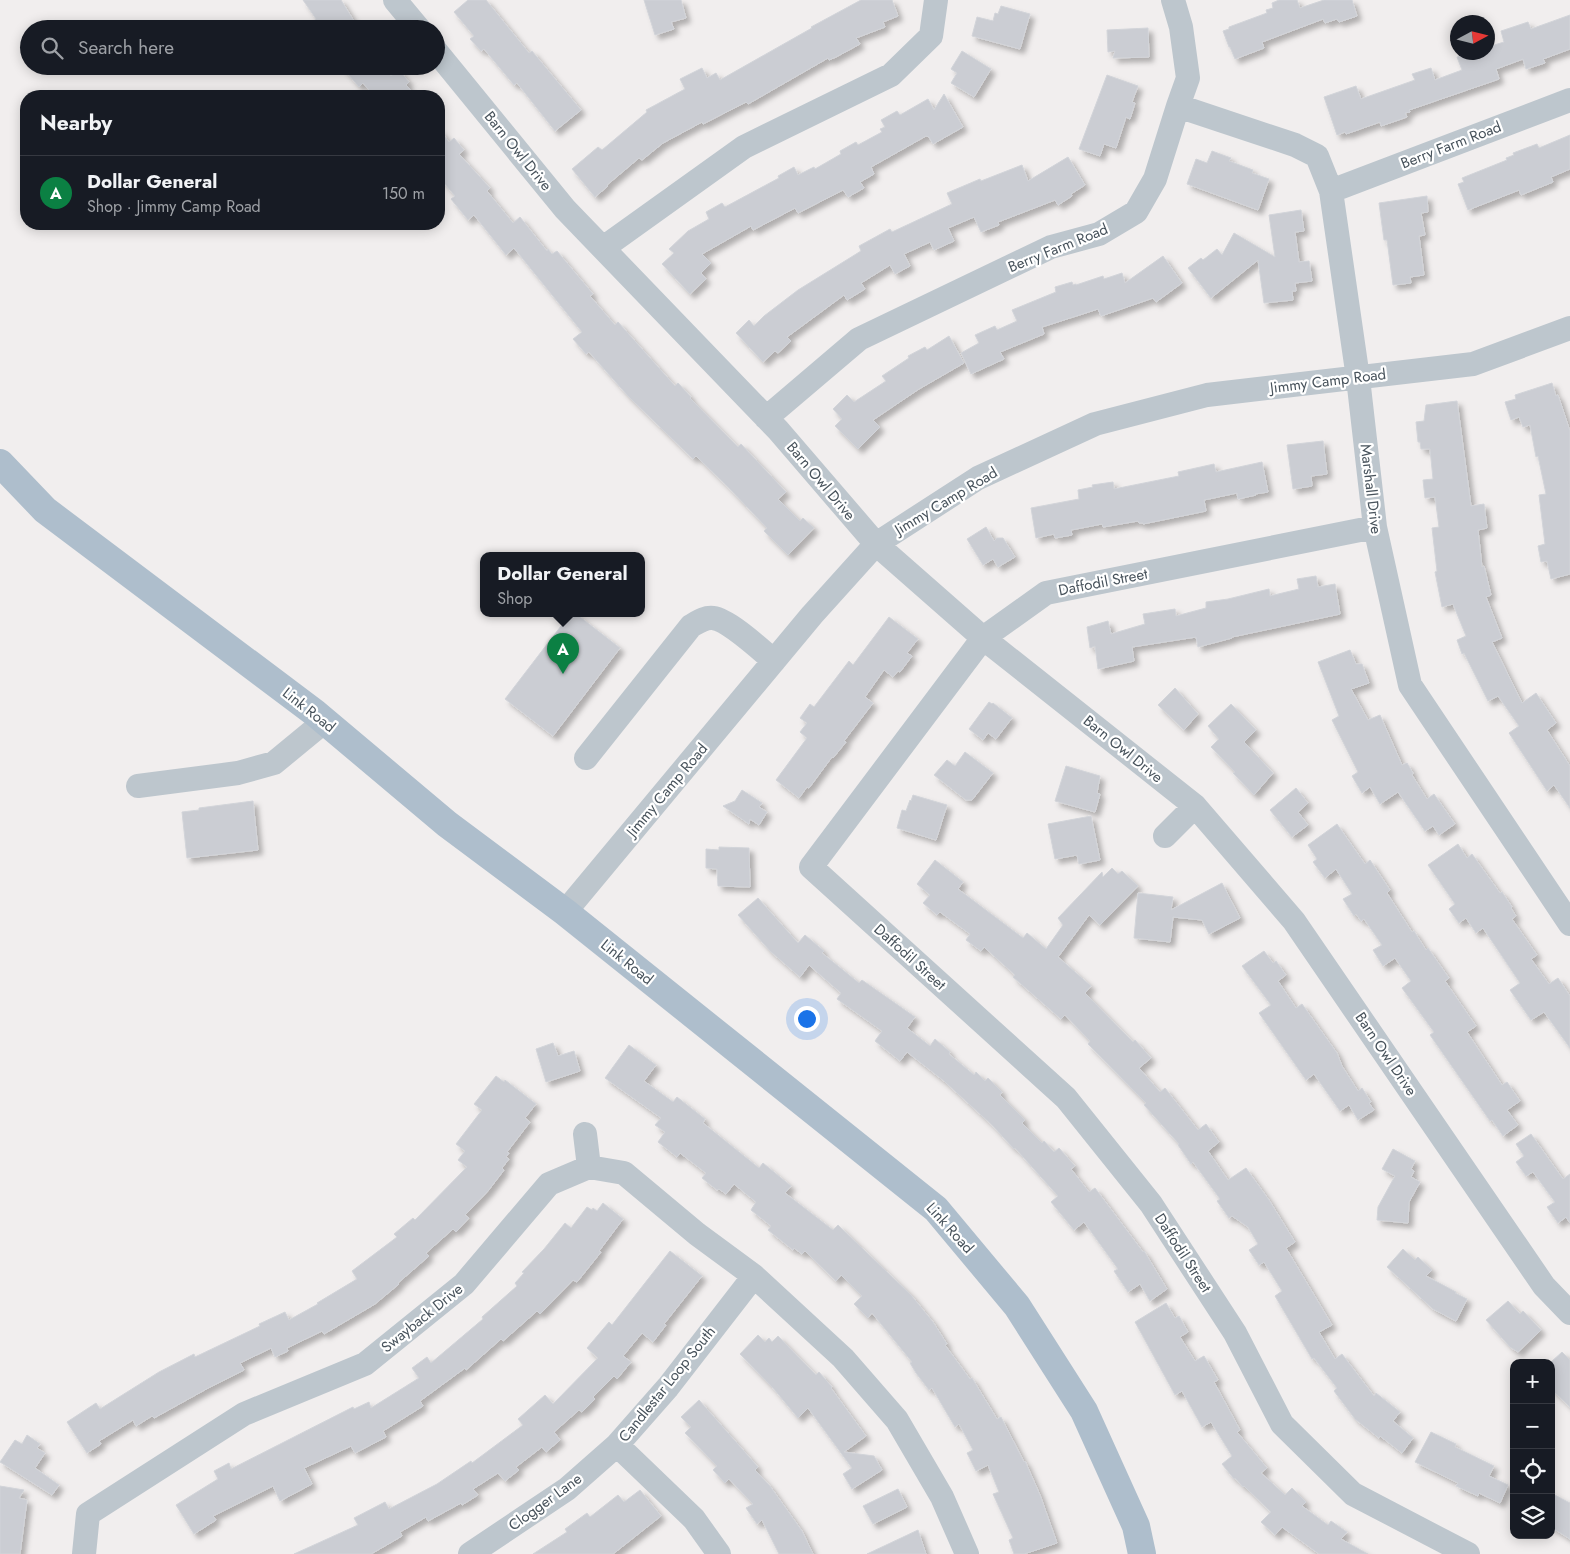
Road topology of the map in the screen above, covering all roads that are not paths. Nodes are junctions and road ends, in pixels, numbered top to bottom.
1 (395, 0) edge
2 (936, 0) edge
3 (1173, 0) edge
4 (411, 20) edge
5 (445, 62) edge
6 (1570, 100) edge
7 (1178, 106) junction
8 (1331, 191) junction
9 (603, 248) junction
10 (1570, 328) edge
11 (1358, 378) junction
12 (766, 418) junction
13 (0, 463) edge
14 (1375, 526) junction
15 (876, 544) junction
16 (983, 638) junction
17 (774, 661) junction
18 (325, 721) junction
19 (586, 758) dead end
20 (138, 786) dead end
21 (1195, 806) junction
22 (1165, 836) dead end
23 (565, 912) junction
24 (1570, 924) edge
25 (585, 1134) dead end
26 (589, 1167) junction
27 (754, 1276) junction
28 (1570, 1313) edge
29 (617, 1445) junction
30 (84, 1554) edge
31 (470, 1554) edge
32 (719, 1554) edge
33 (967, 1554) edge
34 (1142, 1554) edge
35 (1468, 1554) edge

1 - 4 street
2 - 9 street
3 - 7 street, Berry Farm Road
5 - 9 street, Barn Owl Drive
6 - 8 street, Berry Farm Road
7 - 8 street, Marshall Drive
7 - 12 street, Berry Farm Road
8 - 11 street, Marshall Drive
9 - 12 street, Barn Owl Drive
10 - 11 street, Jimmy Camp Road
11 - 14 street, Marshall Drive
11 - 15 street, Jimmy Camp Road
12 - 15 street, Barn Owl Drive
13 - 18 main road, Link Road
14 - 16 street, Daffodil Street
14 - 24 street, Marshall Drive
15 - 16 street, Barn Owl Drive
15 - 17 street, Jimmy Camp Road
16 - 21 street, Barn Owl Drive
16 - 35 street, Daffodil Street
17 - 19 street
17 - 23 street, Jimmy Camp Road
18 - 20 street
18 - 23 main road, Link Road
21 - 22 street
21 - 28 street, Barn Owl Drive
23 - 34 main road, Link Road
25 - 26 street
26 - 27 street
26 - 30 street, Swayback Drive
27 - 29 street, Candlestar Loop South
27 - 33 street
29 - 31 street, Clogger Lane
29 - 32 street, Candlestar Loop South

